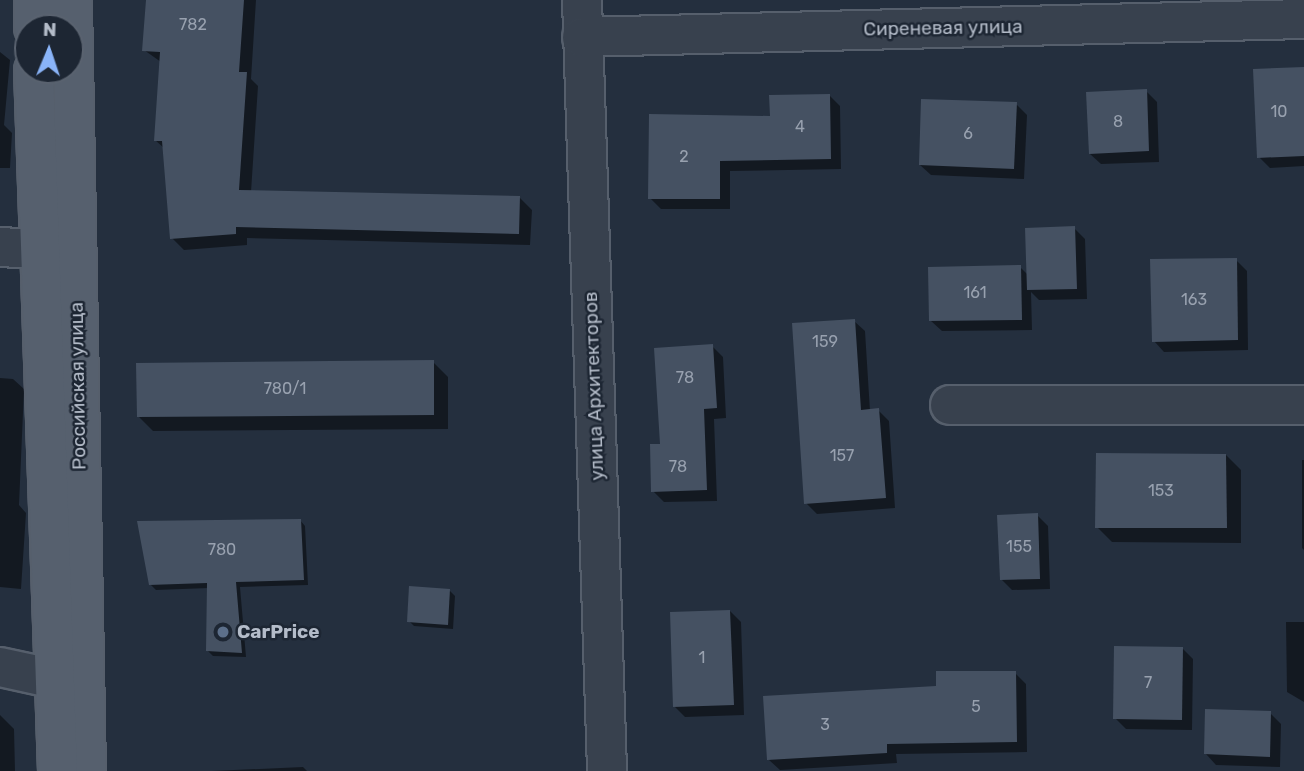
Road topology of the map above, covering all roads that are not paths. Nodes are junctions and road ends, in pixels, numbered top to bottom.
1 (72, 0) edge
2 (582, 0) edge
3 (1304, 19) edge
4 (582, 37) junction
5 (36, 84) edge
6 (0, 247) edge
7 (57, 250) junction
8 (950, 405) dead end
9 (1304, 405) edge
10 (0, 667) edge
11 (69, 679) junction
12 (58, 771) edge
13 (86, 771) edge
14 (607, 771) edge

1 - 7 main road, Российская улица
2 - 4 street, улица Архитекторов
3 - 4 street, Сиреневая улица
4 - 14 street, улица Архитекторов
5 - 7 main road, Российская улица
6 - 7 street
7 - 11 main road, Российская улица
8 - 9 street
10 - 11 street
11 - 12 main road, Российская улица
11 - 13 main road, Российская улица

